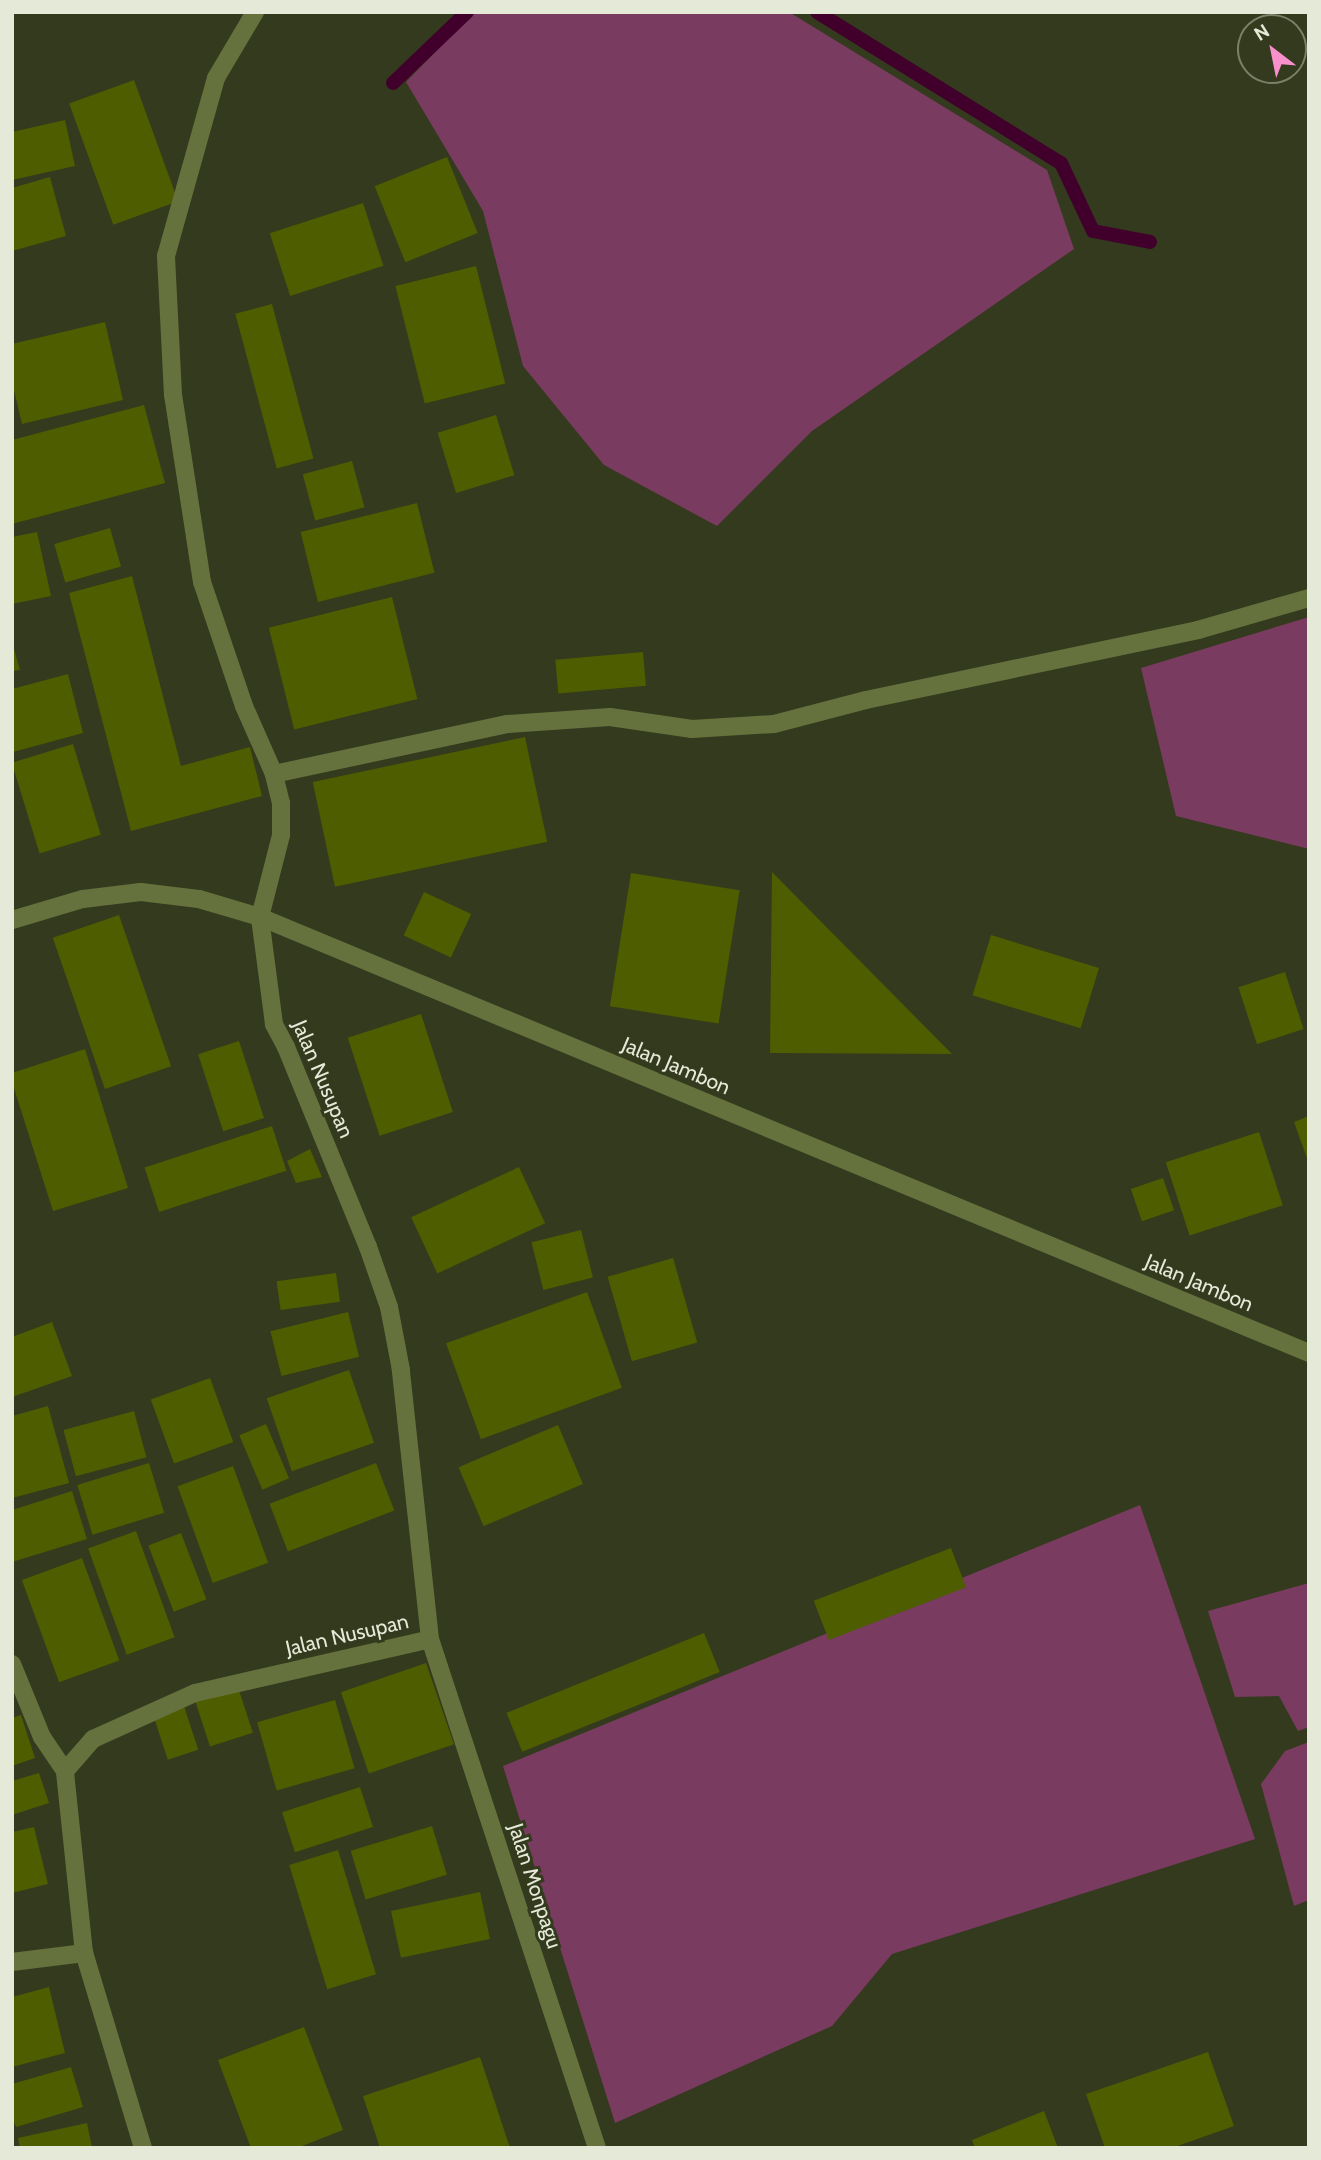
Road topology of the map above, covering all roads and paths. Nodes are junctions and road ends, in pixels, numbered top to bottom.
1 (255, 12) edge
2 (1309, 598) edge
3 (274, 774) junction
4 (260, 917) junction
5 (12, 920) edge
6 (1309, 1353) edge
7 (430, 1639) junction
8 (12, 1664) edge
9 (65, 1771) junction
10 (84, 1953) junction
11 (12, 1962) edge
12 (143, 2148) edge
13 (597, 2148) edge

1 - 3 street
2 - 3 street
3 - 4 street
4 - 5 street, Jalan Jambon
4 - 6 street, Jalan Jambon
4 - 7 street, Jalan Nusupan
7 - 9 street, Jalan Nusupan
7 - 13 street, Jalan Monpagu
8 - 9 street
9 - 10 street
10 - 11 street
10 - 12 street

